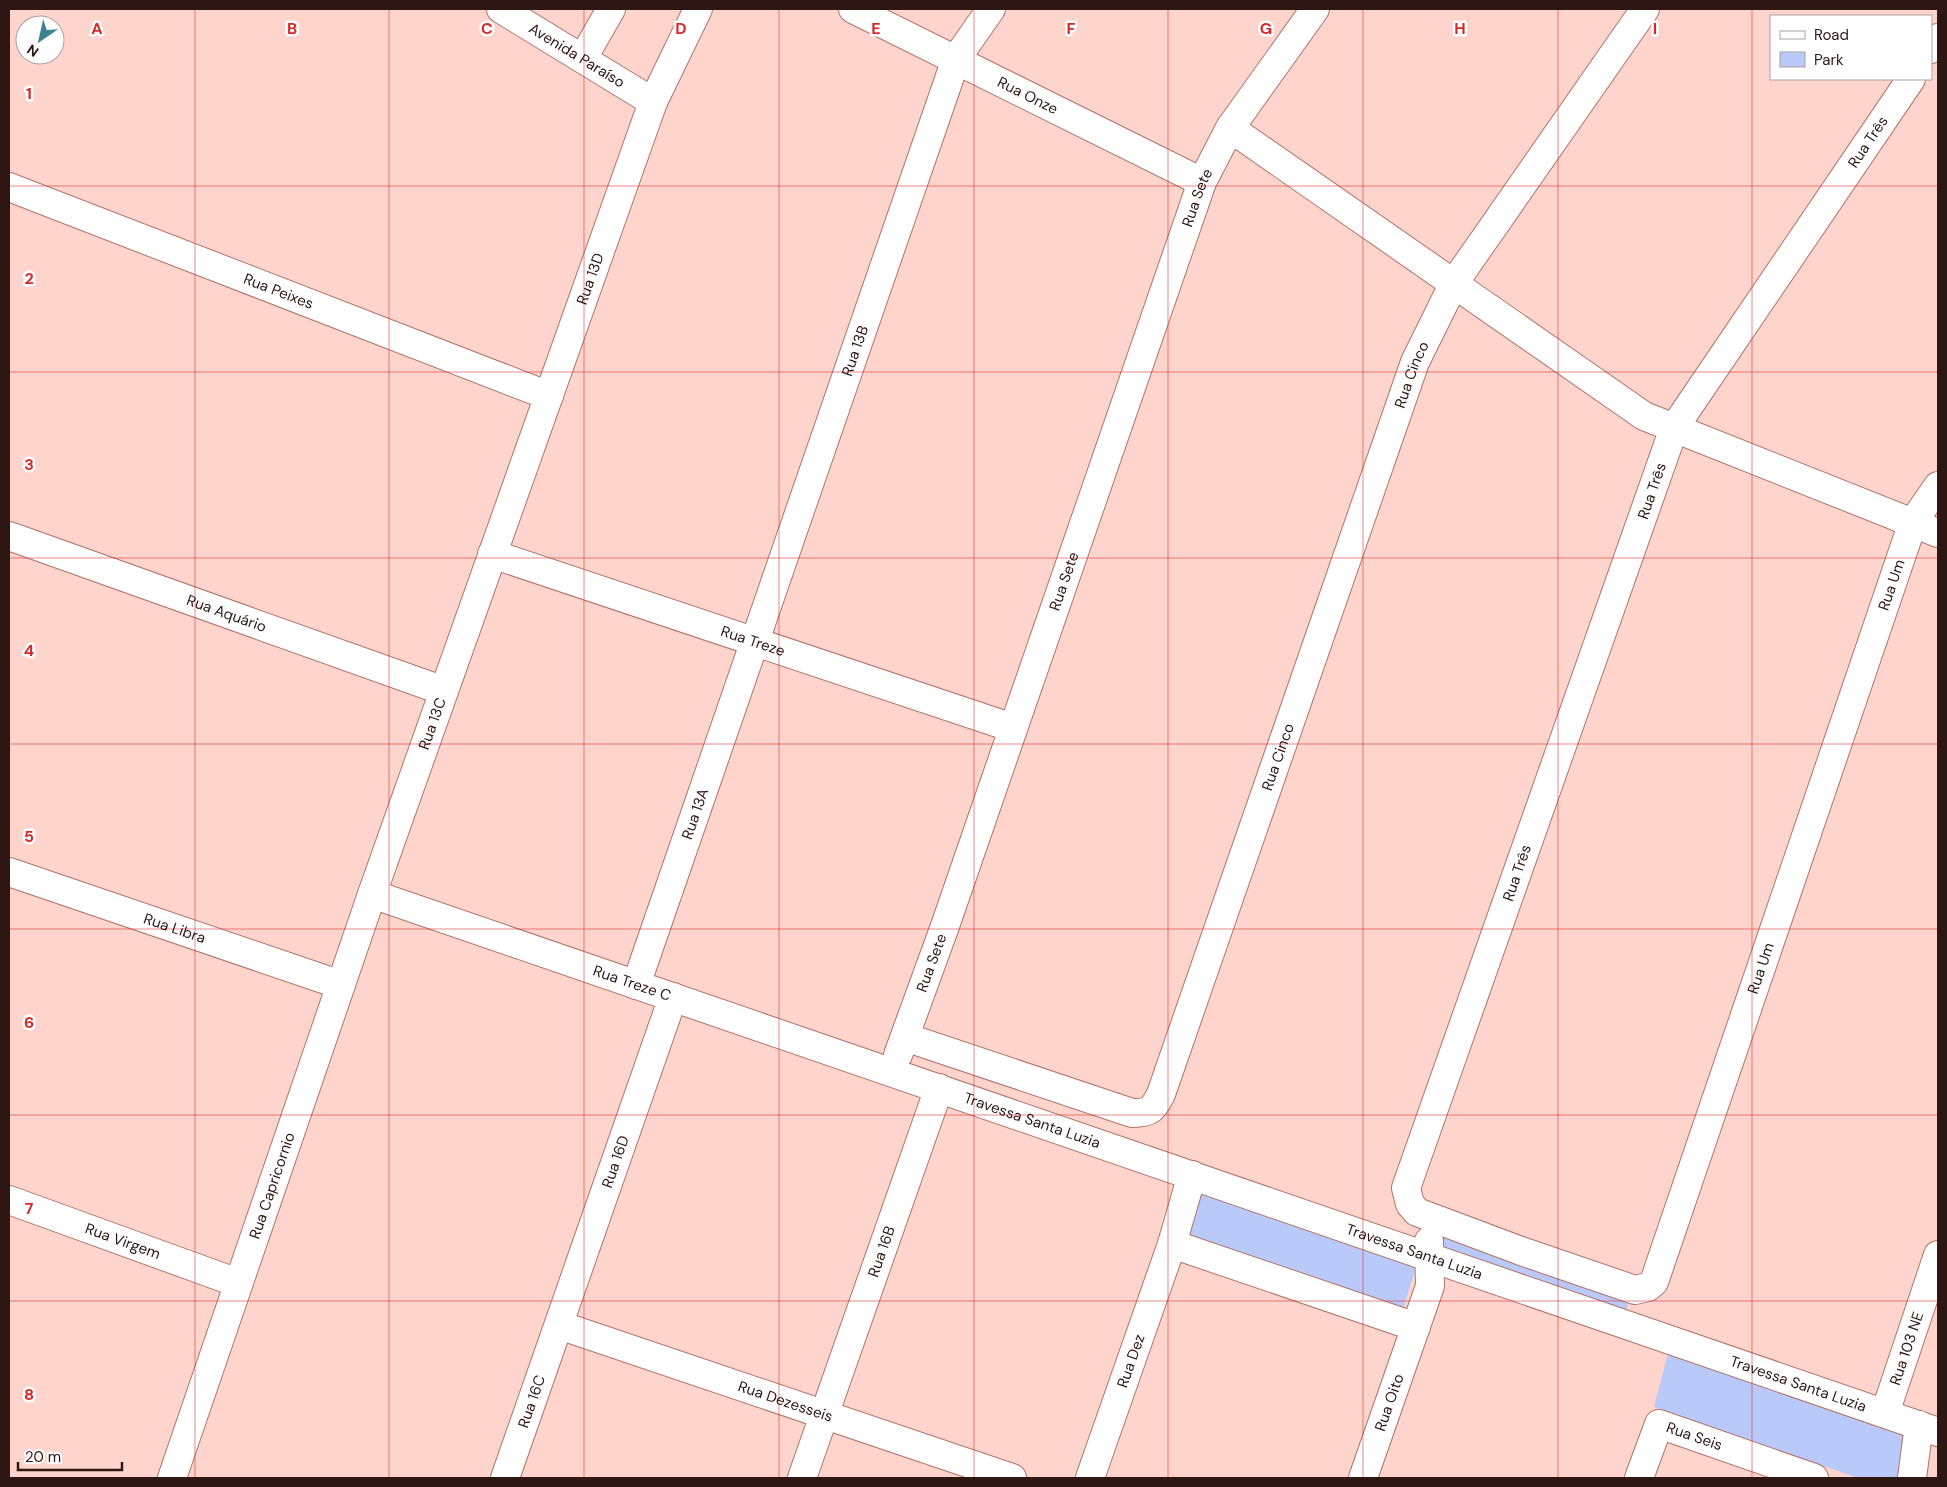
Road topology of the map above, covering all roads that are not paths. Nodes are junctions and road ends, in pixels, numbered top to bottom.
1 (502, 9) edge
2 (611, 9) edge
3 (698, 9) edge
4 (853, 9) edge
5 (991, 9) edge
6 (1315, 9) edge
7 (1645, 9) edge
8 (583, 58) junction
9 (956, 60) junction
10 (1910, 80) edge
11 (653, 102) junction
12 (1230, 128) junction
13 (1202, 182) junction
14 (9, 187) edge
15 (1454, 283) junction
16 (549, 396) junction
17 (1674, 428) junction
18 (1938, 486) edge
19 (1913, 522) junction
20 (1938, 533) edge
21 (9, 536) edge
22 (492, 554) junction
23 (754, 641) junction
24 (444, 691) junction
25 (1013, 728) junction
26 (9, 872) edge
27 (372, 894) junction
28 (341, 985) junction
29 (636, 985) junction
30 (673, 997) junction
31 (904, 1037) junction
32 (892, 1073) junction
33 (939, 1088) junction
34 (1192, 1175) junction
35 (9, 1200) edge
36 (1428, 1217) junction
37 (1172, 1244) junction
38 (1938, 1256) edge
39 (1430, 1257) junction
40 (238, 1283) junction
41 (1635, 1290) junction
42 (1626, 1323) junction
43 (559, 1325) junction
44 (1416, 1327) junction
45 (1885, 1413) junction
46 (824, 1415) junction
47 (1928, 1428) edge
48 (172, 1478) edge
49 (505, 1478) edge
50 (802, 1478) edge
51 (1012, 1478) edge
52 (1090, 1478) edge
53 (1363, 1478) edge
54 (1639, 1478) edge
55 (1814, 1478) edge
56 (1912, 1478) edge

1 - 8 street, Avenida Paraíso
2 - 8 street
3 - 11 street, Rua 13D
4 - 9 street, Rua Onze
5 - 9 street, Rua 13B
6 - 12 street, Rua Sete
7 - 15 street, Rua Cinco
8 - 11 street, Avenida Paraíso
9 - 13 street, Rua Onze
9 - 23 street, Rua 13B
10 - 17 street, Rua Três
11 - 16 street, Rua 13D
12 - 13 street, Rua Sete
12 - 15 street
13 - 25 street, Rua Sete
14 - 16 street, Rua Peixes
15 - 17 street
15 - 31 street, Rua Cinco
16 - 22 street, Rua 13D
17 - 19 street
17 - 36 street, Rua Três
18 - 19 street, Rua Um
19 - 20 street
19 - 41 street, Rua Um
21 - 24 street, Rua Aquário
22 - 23 street, Rua Treze
22 - 24 street, Rua 13C
23 - 25 street, Rua Treze
23 - 29 street, Rua 13A
24 - 27 street, Rua 13C
25 - 31 street, Rua Sete
26 - 28 street, Rua Libra
27 - 28 street, Rua Capricornio
27 - 29 street, Rua Treze C
28 - 40 street, Rua Capricornio
29 - 30 street, Rua Treze C
30 - 32 street, Rua Treze C
30 - 43 street, Rua 16D
31 - 32 street, Rua Sete
32 - 33 street, Travessa Santa Luzia
33 - 34 street, Travessa Santa Luzia
33 - 46 street, Rua 16B
34 - 37 street, Rua Dez
34 - 39 street, Travessa Santa Luzia
35 - 40 street, Rua Virgem
36 - 39 street, Rua Oito
36 - 41 street, Rua Três
37 - 44 street
37 - 52 street, Rua Dez
38 - 45 street, Rua 103 NE
39 - 42 street, Travessa Santa Luzia
39 - 44 street, Rua Oito
40 - 48 street, Rua Capricornio
41 - 42 street
42 - 45 street, Travessa Santa Luzia
43 - 46 street, Rua Dezesseis
43 - 49 street, Rua 16C
44 - 53 street, Rua Oito
45 - 47 street, Travessa Santa Luzia
46 - 50 street, Rua 16B
46 - 51 street, Rua Dezesseis
47 - 56 street
54 - 55 street, Rua Seis

